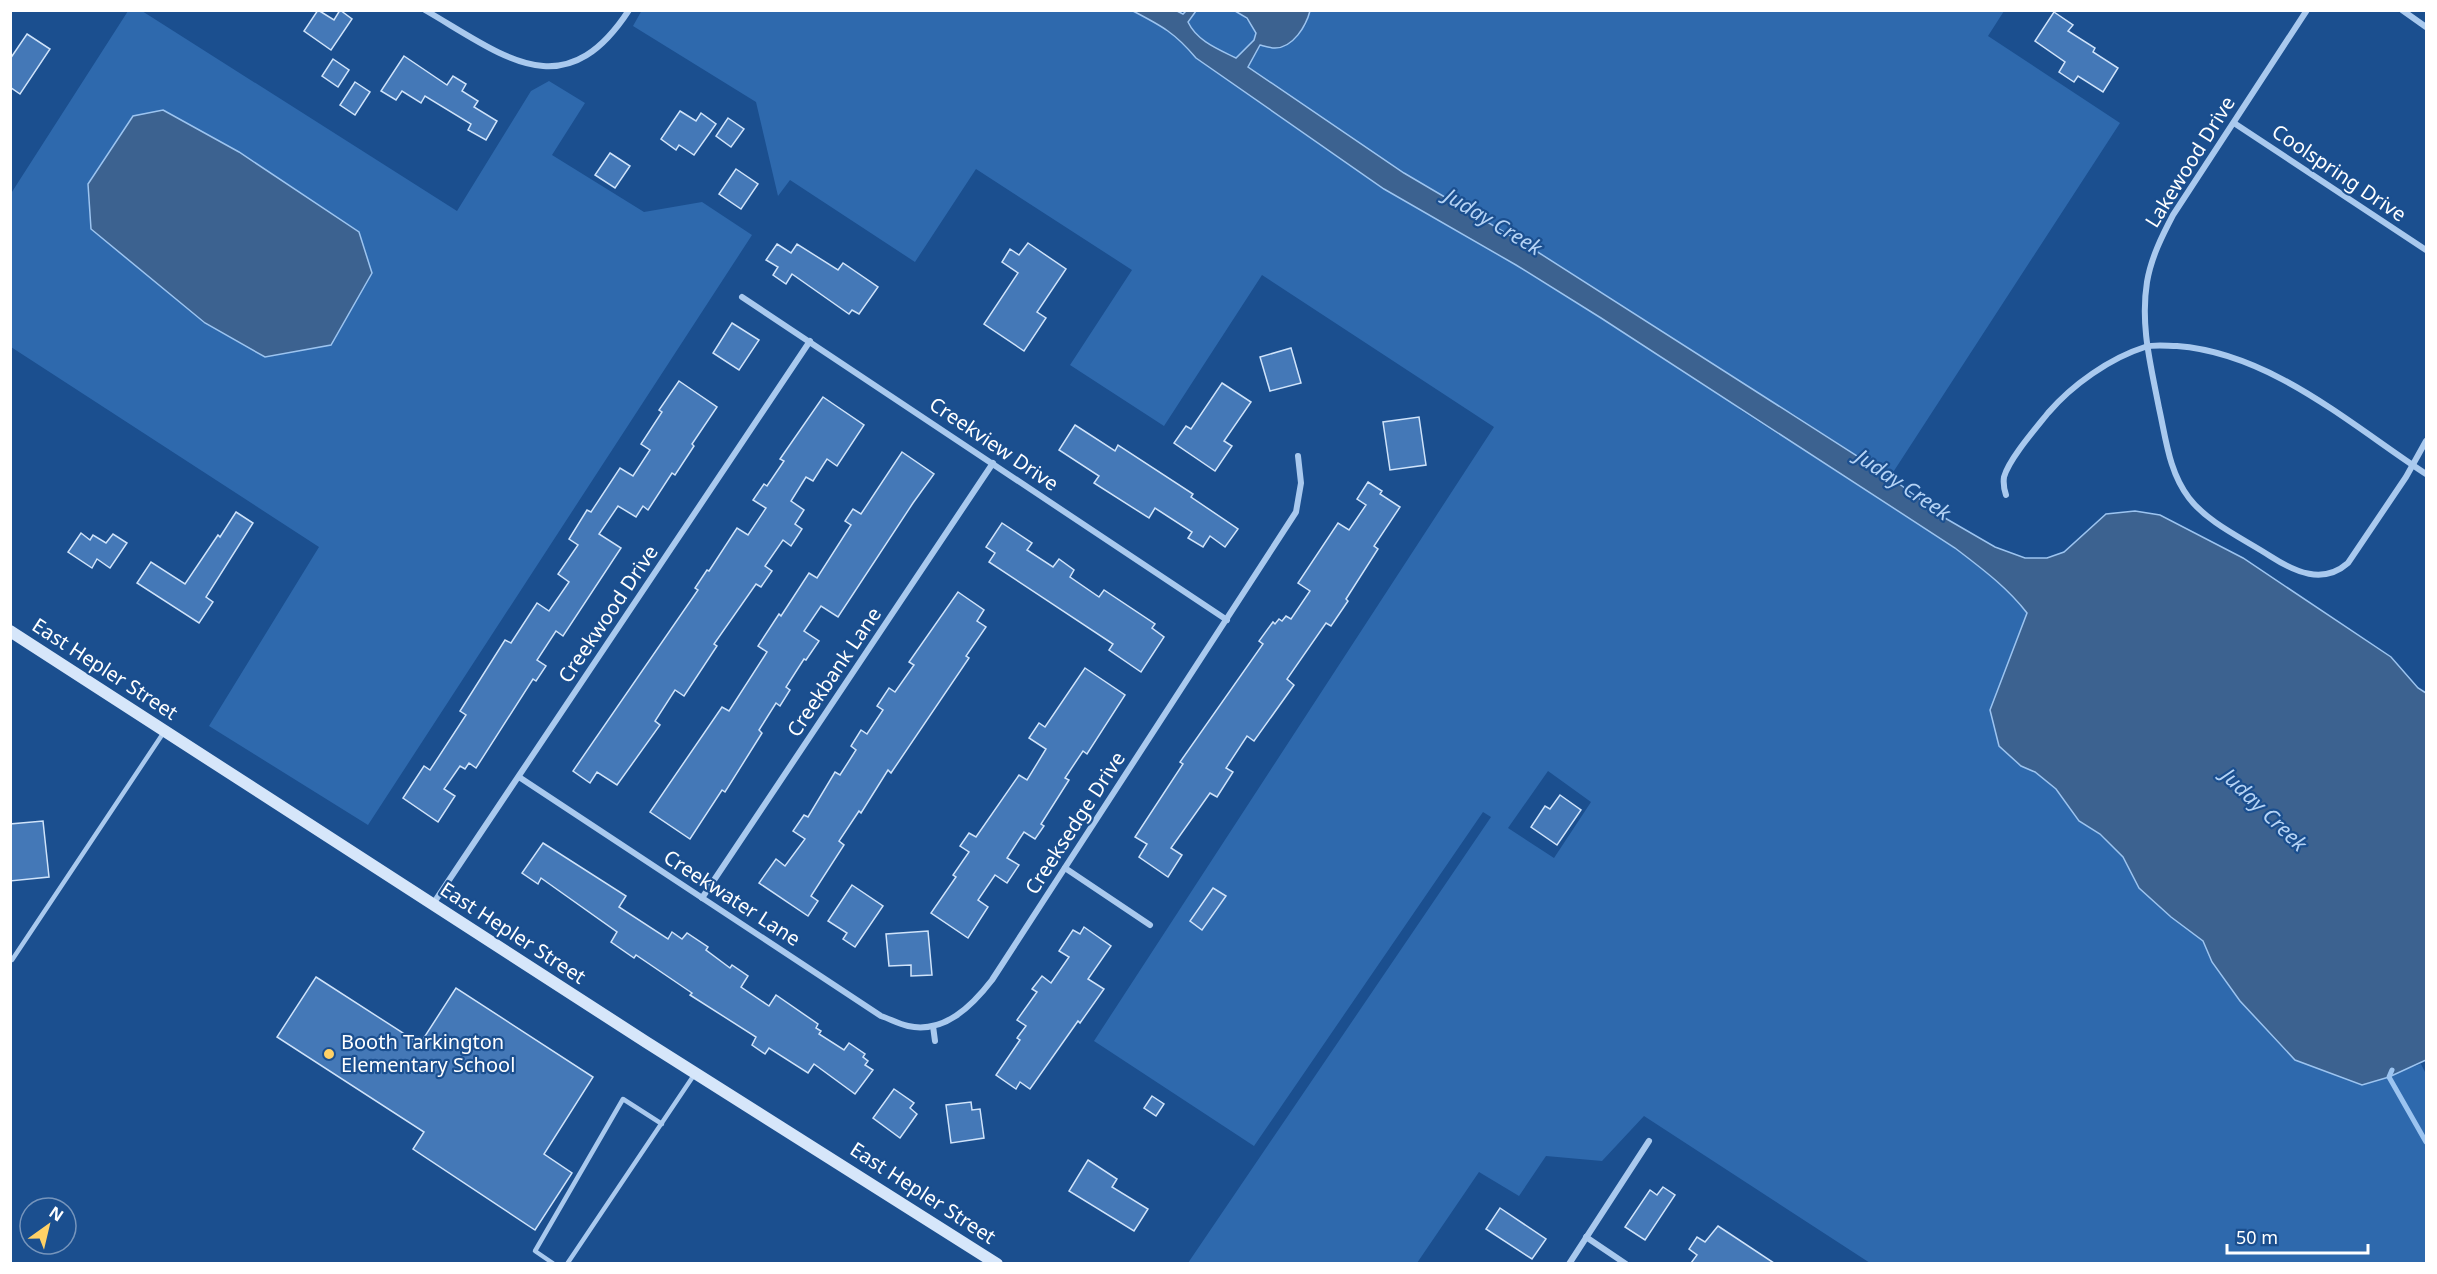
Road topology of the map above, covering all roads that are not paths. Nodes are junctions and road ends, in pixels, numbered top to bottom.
1 (424, 10) edge
2 (2307, 10) edge
3 (2402, 10) edge
4 (627, 13) edge
5 (2427, 27) edge
6 (2234, 123) junction
7 (2427, 250) edge
8 (742, 297) dead end
9 (810, 341) junction
10 (2147, 347) junction
11 (2427, 441) edge
12 (1298, 456) dead end
13 (993, 464) junction
14 (2412, 465) junction
15 (2427, 474) edge
16 (2006, 495) dead end
17 (1227, 620) junction
18 (10, 631) edge
19 (165, 731) junction
20 (519, 777) junction
21 (1065, 868) junction
22 (702, 898) junction
23 (433, 904) junction
24 (1150, 925) dead end
25 (12, 960) edge
26 (933, 1026) junction
27 (935, 1041) dead end
28 (696, 1072) junction
29 (662, 1124) junction
30 (1649, 1141) dead end
31 (1586, 1237) junction
32 (554, 1263) edge
33 (567, 1263) edge
34 (996, 1263) edge
35 (1569, 1263) edge
36 (1626, 1263) edge

1 - 4 street
2 - 6 street, Lakewood Drive
3 - 5 street
6 - 7 street, Coolspring Drive
6 - 10 street, Lakewood Drive
8 - 9 street, Creekview Drive
9 - 13 street, Creekview Drive
9 - 20 street, Creekwood Drive
10 - 14 street
10 - 14 street, Lakewood Drive
10 - 16 street
11 - 14 street, Lakewood Drive
12 - 17 street, Creeksedge Drive
13 - 17 street, Creekview Drive
13 - 22 street, Creekbank Lane
14 - 15 street
17 - 21 street, Creeksedge Drive
18 - 19 street, East Hepler Street
19 - 23 street, East Hepler Street
19 - 25 lane
20 - 22 street, Creekwater Lane
20 - 23 street, Creekwood Drive
21 - 24 street
21 - 26 street, Creeksedge Drive
22 - 26 street, Creekwater Lane
23 - 28 street, East Hepler Street
26 - 27 street
28 - 29 lane
28 - 34 street, East Hepler Street
29 - 32 lane
29 - 33 lane
30 - 31 street
31 - 35 street
31 - 36 street

